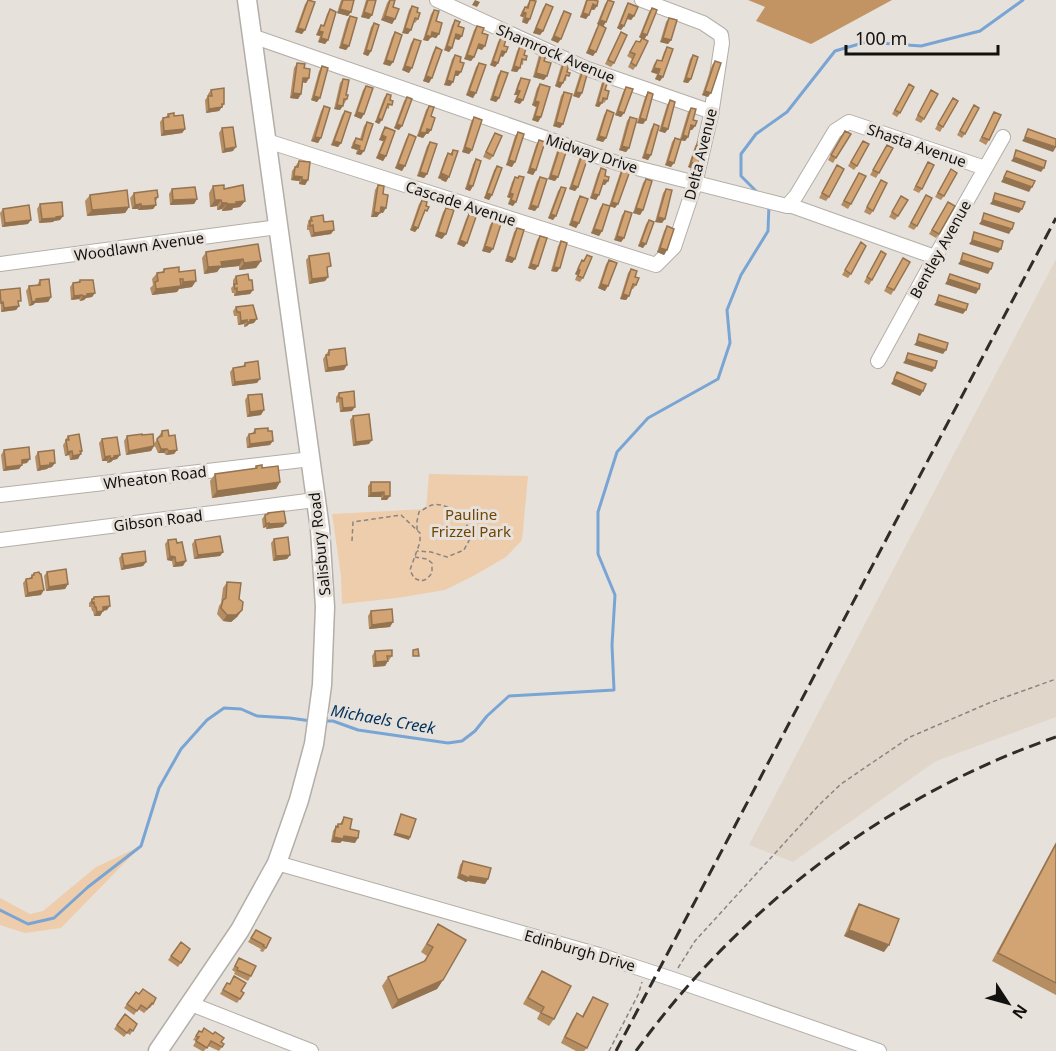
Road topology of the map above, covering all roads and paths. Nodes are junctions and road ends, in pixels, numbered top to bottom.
1 (247, 0) edge
2 (437, 0) edge
3 (642, 0) edge
4 (252, 36) junction
5 (712, 112) junction
6 (1003, 137) dead end
7 (267, 141) junction
8 (985, 168) junction
9 (695, 184) junction
10 (787, 206) junction
11 (278, 227) junction
12 (935, 257) junction
13 (0, 264) edge
14 (656, 265) joint
15 (878, 361) dead end
16 (311, 459) junction
17 (0, 495) edge
18 (315, 501) junction
19 (417, 530) junction
20 (0, 540) edge
21 (352, 541) dead end
22 (416, 551) junction
23 (415, 557) junction
24 (1056, 679) edge
25 (277, 863) junction
26 (642, 969) junction
27 (672, 979) junction
28 (191, 1004) junction
29 (158, 1051) edge
30 (311, 1051) edge
31 (609, 1051) edge
32 (879, 1051) edge

1 - 4 main road, Salisbury Road
2 - 5 street, Shamrock Avenue
3 - 5 street, Delta Avenue
4 - 7 main road, Salisbury Road
4 - 9 street, Midway Drive
5 - 9 street, Delta Avenue
6 - 8 street, Bentley Avenue
7 - 11 main road, Salisbury Road
7 - 14 street, Cascade Avenue
8 - 10 street, Shasta Avenue
8 - 12 street, Bentley Avenue
9 - 10 street, Midway Drive
9 - 14 street, Delta Avenue
10 - 12 street, Midway Drive
11 - 13 street, Woodlawn Avenue
11 - 16 main road, Salisbury Road
12 - 15 street, Bentley Avenue
16 - 17 street, Wheaton Road
16 - 18 main road, Salisbury Road
18 - 20 street, Gibson Road
18 - 25 main road, Salisbury Road
19 - 21 path
19 - 22 path
19 - 22 path
22 - 23 path
23 - 23 path
24 - 27 path
25 - 26 street, Edinburgh Drive
25 - 28 main road, Salisbury Road
26 - 27 street, Edinburgh Drive
26 - 31 path
27 - 32 street, Edinburgh Drive
28 - 29 main road, Salisbury Road
28 - 30 street

